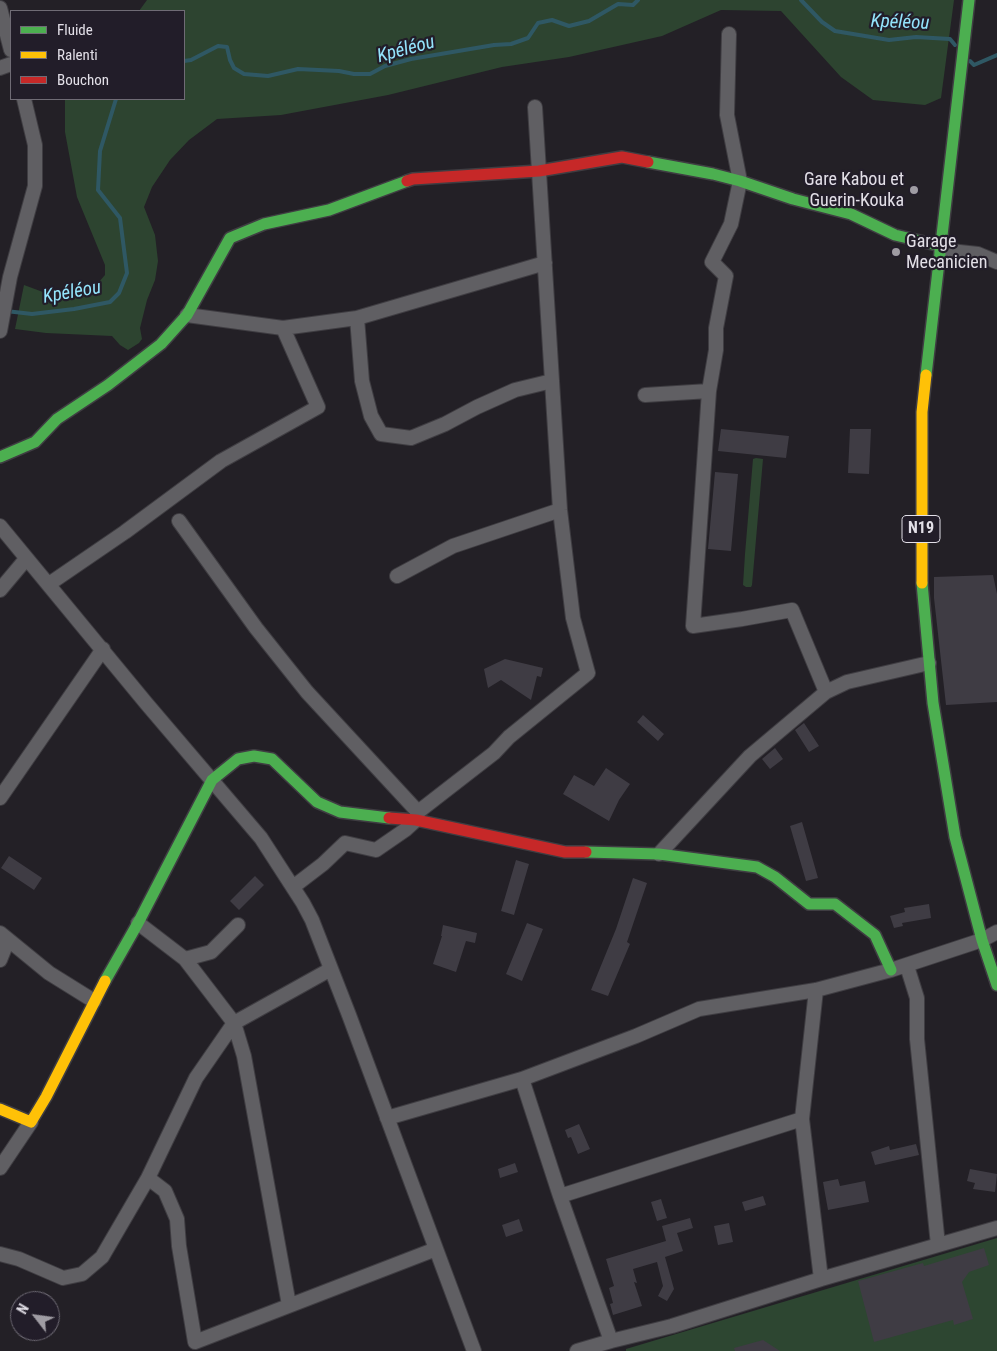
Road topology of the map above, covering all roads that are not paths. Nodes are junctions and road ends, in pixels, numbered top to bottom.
1 (969, 0) edge
2 (0, 8) edge
3 (729, 34) dead end
4 (10, 46) edge
5 (24, 100) edge
6 (535, 107) dead end
7 (539, 171) junction
8 (740, 181) junction
9 (941, 248) junction
10 (997, 262) edge
11 (545, 263) junction
12 (187, 315) junction
13 (357, 318) junction
14 (283, 328) junction
15 (0, 331) edge
16 (552, 381) junction
17 (709, 391) junction
18 (645, 395) dead end
19 (0, 457) edge
20 (560, 510) junction
21 (179, 521) dead end
22 (0, 526) edge
23 (26, 559) junction
24 (396, 576) dead end
25 (49, 584) junction
26 (0, 590) edge
27 (103, 649) junction
28 (929, 663) junction
29 (826, 692) junction
30 (212, 780) junction
31 (0, 798) edge
32 (417, 816) junction
33 (659, 854) junction
34 (293, 887) junction
35 (138, 923) junction
36 (238, 925) dead end
37 (997, 932) edge
38 (4, 937) edge
39 (982, 940) junction
40 (185, 959) junction
41 (0, 960) edge
42 (907, 966) junction
43 (331, 969) junction
44 (891, 970) junction
45 (997, 985) edge
46 (816, 990) junction
47 (94, 1001) junction
48 (234, 1022) junction
49 (522, 1079) junction
50 (0, 1109) edge
51 (387, 1118) junction
52 (802, 1119) junction
53 (31, 1122) junction
54 (4, 1158) edge
55 (0, 1168) edge
56 (148, 1178) junction
57 (560, 1196) junction
58 (997, 1228) edge
59 (938, 1245) junction
60 (436, 1249) junction
61 (0, 1254) edge
62 (822, 1279) junction
63 (289, 1306) junction
64 (611, 1341) junction
65 (474, 1351) edge
66 (577, 1351) edge

1 - 9 street, N19
2 - 4 street
3 - 8 street
5 - 15 street
6 - 7 street
7 - 8 street
7 - 11 street
7 - 12 street
8 - 9 street
8 - 17 street
9 - 10 street
9 - 28 street, N19
11 - 13 street
11 - 16 street
12 - 14 street
12 - 19 street
13 - 14 street
13 - 16 street
14 - 25 street
16 - 20 street
17 - 18 street
17 - 29 street
20 - 24 street
20 - 32 street
21 - 32 street
22 - 23 street
23 - 25 street
23 - 26 street
25 - 27 street
27 - 30 street
27 - 31 street
28 - 29 street
28 - 39 street, N19
29 - 33 street
30 - 32 street
30 - 34 street
30 - 35 street
32 - 33 street
32 - 34 street
33 - 44 street
34 - 43 street
35 - 40 street
35 - 47 street
36 - 40 street
37 - 39 street
38 - 41 street
38 - 47 street
39 - 42 street
39 - 45 street, N19
40 - 48 street
42 - 44 street
42 - 59 street
43 - 48 street
43 - 51 street
44 - 46 street
46 - 49 street
46 - 52 street
47 - 53 street
48 - 56 street
48 - 63 street
49 - 51 street
49 - 57 street
50 - 53 street
51 - 60 street
52 - 57 street
52 - 62 street
53 - 54 street
54 - 55 street
56 - 61 street
56 - 63 street
57 - 64 street
58 - 59 street
59 - 62 street
60 - 63 street
60 - 65 street
62 - 64 street
64 - 66 street

